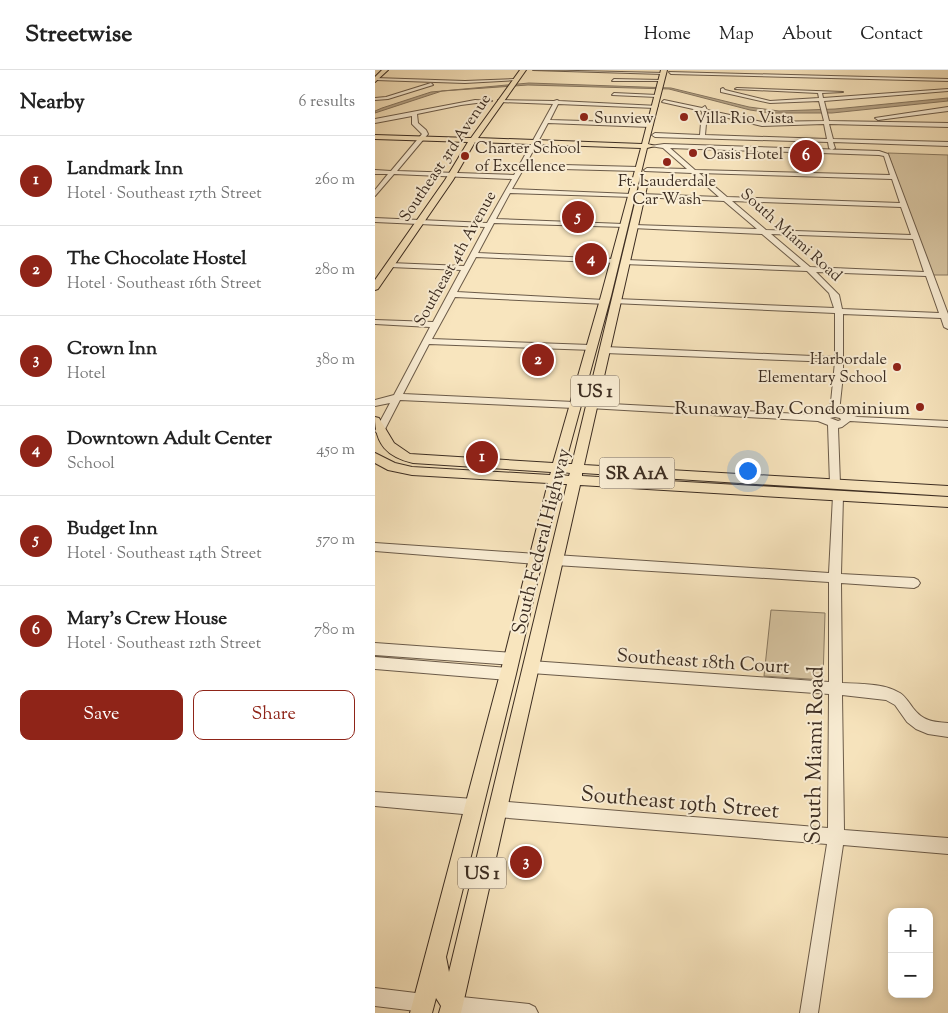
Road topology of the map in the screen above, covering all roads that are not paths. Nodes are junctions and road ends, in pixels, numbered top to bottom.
1 (385, 70) edge
2 (523, 70) edge
3 (535, 70) edge
4 (816, 70) edge
5 (574, 72) edge
6 (668, 73) edge
7 (453, 77) dead end
8 (817, 77) junction
9 (376, 80) edge
10 (514, 80) junction
11 (610, 80) dead end
12 (948, 80) edge
13 (438, 81) junction
14 (448, 81) junction
15 (667, 88) dead end
16 (948, 90) edge
17 (820, 91) junction
18 (661, 92) junction
19 (614, 94) dead end
20 (885, 94) junction
21 (375, 99) edge
22 (822, 100) junction
23 (490, 101) dead end
24 (500, 101) junction
25 (557, 102) junction
26 (655, 106) junction
27 (705, 110) junction
28 (948, 111) edge
29 (661, 113) junction
30 (415, 115) junction
31 (909, 116) junction
32 (375, 121) edge
33 (864, 121) junction
34 (546, 122) junction
35 (827, 122) junction
36 (911, 124) junction
37 (650, 125) junction
38 (948, 125) edge
39 (655, 135) junction
40 (375, 137) edge
41 (702, 137) junction
42 (421, 139) junction
43 (473, 140) junction
44 (830, 140) junction
45 (535, 143) junction
46 (948, 144) edge
47 (643, 146) junction
48 (653, 146) junction
49 (664, 146) junction
50 (833, 152) junction
51 (522, 166) junction
52 (638, 169) junction
53 (647, 170) junction
54 (692, 171) junction
55 (375, 172) edge
56 (391, 175) junction
57 (375, 177) edge
58 (450, 177) junction
59 (894, 177) junction
60 (514, 180) junction
61 (507, 191) junction
62 (632, 193) junction
63 (375, 194) edge
64 (640, 199) junction
65 (727, 199) junction
66 (904, 205) junction
67 (375, 222) edge
68 (418, 224) junction
69 (490, 225) junction
70 (623, 226) junction
71 (634, 227) junction
72 (763, 231) junction
73 (915, 237) junction
74 (473, 255) junction
75 (614, 262) junction
76 (626, 262) junction
77 (391, 263) junction
78 (467, 266) junction
79 (807, 269) junction
80 (928, 274) junction
81 (375, 287) edge
82 (451, 294) junction
83 (935, 294) junction
84 (948, 294) edge
85 (605, 299) junction
86 (616, 301) junction
87 (839, 311) junction
88 (614, 312) junction
89 (946, 315) edge
90 (375, 322) edge
91 (434, 325) junction
92 (948, 327) edge
93 (426, 341) junction
94 (590, 348) junction
95 (605, 350) junction
96 (839, 360) junction
97 (396, 397) junction
98 (375, 403) edge
99 (574, 406) junction
100 (592, 406) junction
101 (838, 418) junction
102 (948, 424) edge
103 (377, 426) edge
104 (375, 457) edge
105 (468, 469) junction
106 (375, 470) edge
107 (411, 472) junction
108 (557, 474) junction
109 (575, 475) junction
110 (838, 488) junction
111 (948, 490) edge
112 (948, 502) edge
113 (375, 547) edge
114 (537, 559) junction
115 (555, 560) junction
116 (835, 579) junction
117 (914, 584) dead end
118 (517, 640) junction
119 (375, 649) edge
120 (375, 663) edge
121 (510, 666) junction
122 (531, 666) junction
123 (525, 689) junction
124 (835, 689) junction
125 (948, 730) edge
126 (375, 799) edge
127 (474, 807) junction
128 (497, 809) junction
129 (836, 837) junction
130 (948, 846) edge
131 (436, 953) joint
132 (375, 997) edge
133 (436, 1009) edge
134 (529, 1013) edge
135 (809, 1013) edge

1 - 9 main road
2 - 10 main road, Southeast 3rd Avenue
3 - 5 street
4 - 8 street
5 - 6 street
6 - 8 street
6 - 18 main road, South Federal Highway / US 1
7 - 14 street
8 - 12 street
8 - 17 street
9 - 13 street
10 - 14 street
10 - 24 main road, Southeast 3rd Avenue
11 - 18 street
13 - 14 street
13 - 21 street
15 - 18 main road, South Federal Highway / US 1
16 - 20 street
17 - 20 street
17 - 22 street
17 - 22 street
18 - 19 street
18 - 26 main road, South Federal Highway / US 1
18 - 27 street
18 - 29 main road, South Federal Highway / US 1
20 - 22 street
22 - 35 street
23 - 30 street
24 - 25 street
24 - 43 main road, Southeast 3rd Avenue
25 - 26 street
25 - 34 street, Southeast 4th Avenue
26 - 29 main road
26 - 37 main road, South Federal Highway / US 1
27 - 35 street
27 - 41 street
28 - 31 street
29 - 39 main road, South Federal Highway / US 1
30 - 32 street
30 - 42 street
31 - 33 street
31 - 36 street
33 - 35 street
33 - 36 street
34 - 37 street
34 - 45 street, Southeast 4th Avenue
35 - 44 street
36 - 38 street
37 - 47 main road, South Federal Highway / US 1
39 - 41 street
39 - 48 main road, South Federal Highway / US 1
40 - 42 main road
41 - 44 street
42 - 43 main road
42 - 56 street
43 - 45 main road
43 - 58 main road, Southeast 3rd Avenue
44 - 46 street
44 - 50 street
45 - 47 main road
45 - 51 street, Southeast 4th Avenue
47 - 48 main road
47 - 52 main road, South Federal Highway / US 1
48 - 49 street
48 - 53 main road, South Federal Highway / US 1
49 - 50 street
49 - 54 street, South Miami Road
50 - 59 street
51 - 52 street
51 - 60 street, Southeast 4th Avenue
52 - 62 main road, South Federal Highway / US 1
53 - 54 street
53 - 64 main road, South Federal Highway / US 1
54 - 59 street
54 - 65 street, South Miami Road
55 - 56 street
56 - 57 street
56 - 58 street
56 - 63 street
58 - 60 street
58 - 68 main road, Southeast 3rd Avenue
59 - 66 street
60 - 61 street, Southeast 4th Avenue
61 - 62 street
61 - 69 street, Southeast 4th Avenue
62 - 64 main road
62 - 70 main road, South Federal Highway / US 1
64 - 65 street
64 - 71 main road, South Federal Highway / US 1
65 - 66 street
65 - 72 street, South Miami Road
66 - 73 street
67 - 68 street
68 - 69 street
68 - 77 main road, Southeast 3rd Avenue
69 - 70 street
69 - 74 street, Southeast 4th Avenue
70 - 75 main road, South Federal Highway / US 1
71 - 72 street
71 - 76 main road, South Federal Highway / US 1
72 - 73 street
72 - 79 street, South Miami Road
73 - 80 street
74 - 75 street
74 - 78 street, Southeast 4th Avenue
75 - 85 main road, South Federal Highway / US 1
76 - 79 street
76 - 86 main road, South Federal Highway / US 1
77 - 78 street
77 - 81 main road, Southeast 3rd Avenue
78 - 82 street, Southeast 4th Avenue
79 - 80 street
79 - 87 street, South Miami Road
80 - 83 street
82 - 85 street
82 - 91 street, Southeast 4th Avenue
83 - 84 street
83 - 89 street
85 - 86 main road
85 - 88 main road
85 - 94 main road, South Federal Highway / US 1
86 - 87 street
86 - 88 main road, South Federal Highway / US 1
87 - 89 street
87 - 96 street, South Miami Road
88 - 95 main road, South Federal Highway / US 1
89 - 92 street
90 - 91 street
91 - 93 street, Southeast 4th Avenue
93 - 94 street
93 - 97 street, Southeast 4th Avenue
94 - 99 main road, South Federal Highway / US 1
95 - 96 street
95 - 100 main road, South Federal Highway / US 1
96 - 101 street, South Miami Road
97 - 98 street
97 - 99 street
97 - 103 street, Southeast 4th Avenue
99 - 108 main road, South Federal Highway / US 1
100 - 101 street
100 - 109 main road, South Federal Highway / US 1
101 - 102 street
101 - 110 street, South Miami Road
103 - 105 main road
104 - 107 main road
105 - 107 main road
105 - 108 main road
106 - 107 main road
108 - 109 main road, SR A1A
108 - 114 main road, South Federal Highway / US 1
109 - 110 main road, SR A1A
109 - 115 main road, South Federal Highway / US 1
110 - 111 main road
110 - 112 main road, SR A1A
110 - 116 street, South Miami Road
113 - 114 street
114 - 118 main road, South Federal Highway / US 1
115 - 116 street
115 - 122 main road, South Federal Highway / US 1
116 - 117 street
116 - 124 street, South Miami Road
118 - 121 main road, South Federal Highway / US 1
118 - 122 main road
119 - 121 street
120 - 121 street
121 - 123 main road
121 - 127 main road, South Federal Highway / US 1
122 - 123 main road, South Federal Highway / US 1
122 - 124 street, Southeast 18th Court
123 - 128 main road, South Federal Highway / US 1
124 - 125 street, Southeast 18th Court
124 - 129 street, South Miami Road
126 - 127 street
127 - 131 main road, South Federal Highway / US 1
128 - 129 street, Southeast 19th Street
128 - 133 main road, South Federal Highway / US 1
129 - 130 street, Southeast 19th Street
129 - 135 street, South Miami Road
131 - 133 main road, South Federal Highway / US 1
132 - 133 street
133 - 134 street

